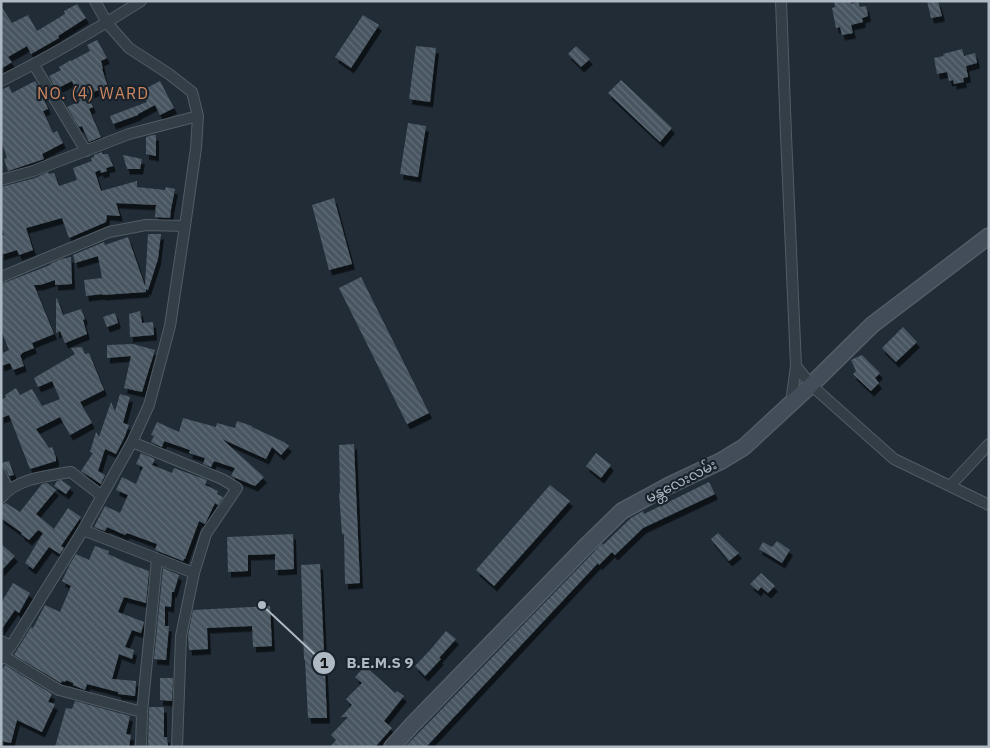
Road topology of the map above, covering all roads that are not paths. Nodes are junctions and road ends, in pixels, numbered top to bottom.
1 (95, 1) edge
2 (141, 1) edge
3 (782, 1) edge
4 (107, 23) junction
5 (34, 65) junction
6 (1, 81) edge
7 (198, 116) junction
8 (86, 151) junction
9 (1, 168) edge
10 (2, 179) edge
11 (185, 226) junction
12 (989, 236) edge
13 (1, 276) edge
14 (796, 366) junction
15 (811, 385) junction
16 (791, 403) junction
17 (132, 442) junction
18 (989, 444) edge
19 (1, 474) edge
20 (950, 486) junction
21 (4, 494) edge
22 (102, 496) junction
23 (989, 505) edge
24 (83, 530) junction
25 (157, 559) junction
26 (194, 574) junction
27 (1, 641) edge
28 (11, 646) junction
29 (2, 658) edge
30 (142, 712) junction
31 (141, 747) edge
32 (177, 747) edge
33 (392, 747) edge

1 - 4 street
2 - 4 street
3 - 14 street
4 - 5 street
4 - 7 street
5 - 6 street
5 - 8 street
7 - 8 street
7 - 11 street
8 - 10 street
9 - 10 street
11 - 13 street
11 - 17 street
12 - 15 main road, မန္တလေးလမ်း
14 - 15 street
14 - 16 street
15 - 16 main road, မန္တလေးလမ်း
15 - 20 street
16 - 33 main road, မန္တလေးလမ်း
17 - 22 street
17 - 26 street
18 - 20 street
19 - 21 street
20 - 23 street
21 - 22 street
22 - 24 street
24 - 25 street
24 - 28 street
25 - 26 street
25 - 30 street
26 - 32 street
27 - 28 street
28 - 29 street
29 - 30 street
30 - 31 street

